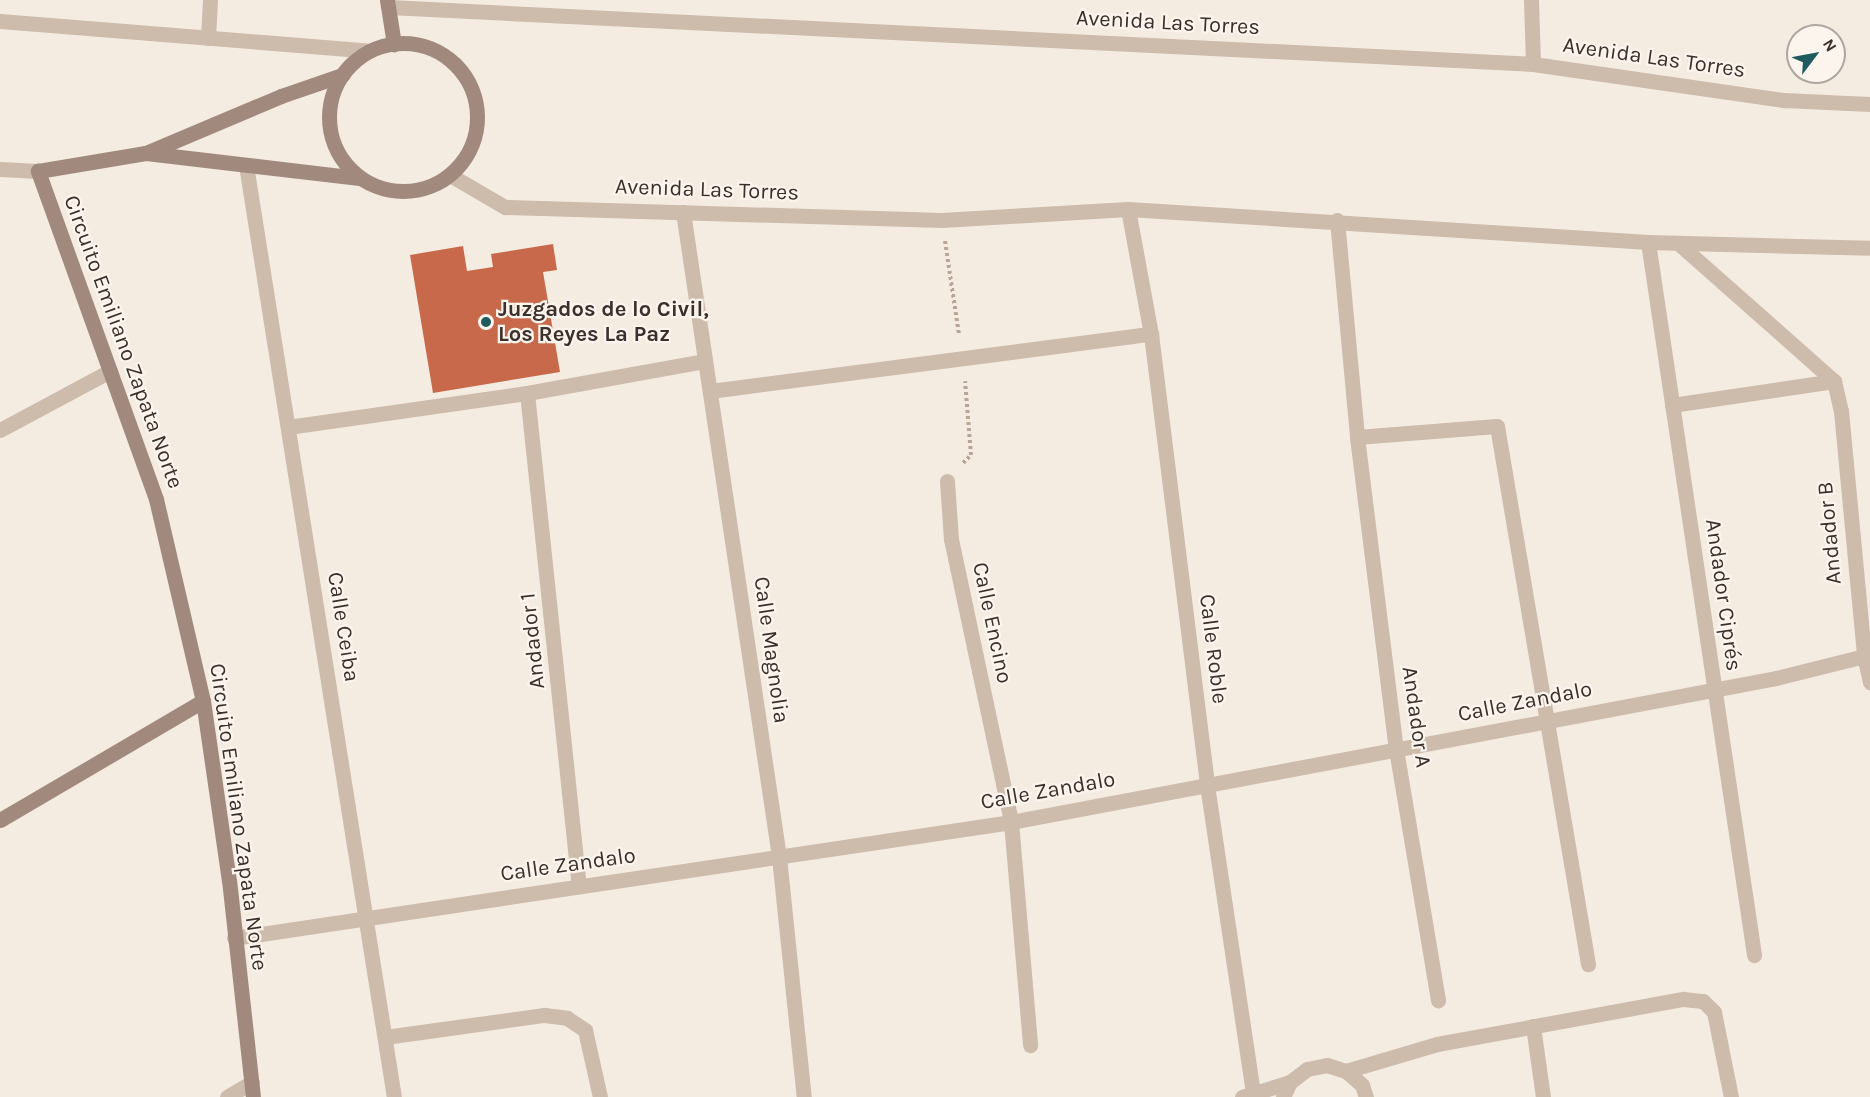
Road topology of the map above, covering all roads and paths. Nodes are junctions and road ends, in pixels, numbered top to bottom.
1 (210, 0) edge
2 (1531, 0) edge
3 (388, 4) edge
4 (0, 21) edge
5 (208, 38) junction
6 (394, 44) junction
7 (370, 51) junction
8 (1533, 64) junction
9 (342, 75) junction
10 (1870, 104) edge
11 (146, 153) junction
12 (246, 165) junction
13 (0, 169) edge
14 (38, 171) junction
15 (450, 175) junction
16 (360, 178) junction
17 (1128, 209) junction
18 (683, 212) junction
19 (942, 220) junction
20 (1337, 220) junction
21 (1648, 242) junction
22 (1678, 243) junction
23 (1870, 248) edge
24 (1151, 334) junction
25 (962, 359) junction
26 (705, 362) junction
27 (110, 371) junction
28 (1834, 381) junction
29 (710, 391) junction
30 (527, 393) junction
31 (1672, 405) junction
32 (288, 427) junction
33 (0, 430) edge
34 (1357, 437) junction
35 (947, 481) joint
36 (1864, 590) edge
37 (1864, 656) junction
38 (1870, 682) edge
39 (1714, 689) junction
40 (203, 701) junction
41 (1548, 721) junction
42 (1396, 749) junction
43 (1207, 785) junction
44 (0, 820) edge
45 (1011, 822) junction
46 (779, 857) junction
47 (579, 886) junction
48 (366, 918) junction
49 (234, 938) junction
50 (1754, 955) dead end
51 (1588, 964) dead end
52 (1438, 1001) dead end
53 (1533, 1026) junction
54 (385, 1037) junction
55 (1030, 1045) dead end
56 (1346, 1071) junction
57 (1290, 1082) junction
58 (253, 1090) edge
59 (1248, 1095) edge
60 (227, 1097) edge
61 (394, 1097) edge
62 (600, 1097) edge
63 (804, 1097) edge
64 (1283, 1097) edge
65 (1366, 1097) edge
66 (1543, 1097) edge
67 (1731, 1097) edge

1 - 5 street
2 - 8 street
3 - 6 main road
3 - 8 street, Avenida Las Torres
4 - 5 street
5 - 7 street
6 - 7 main road
6 - 15 main road
7 - 9 main road
8 - 10 street, Avenida Las Torres
9 - 11 main road
9 - 16 main road
11 - 12 main road
11 - 14 main road
12 - 16 main road
12 - 32 street, Calle Ceiba
13 - 14 street
14 - 27 main road, Circuito Emiliano Zapata Norte
15 - 16 main road
15 - 18 street, Avenida Las Torres
17 - 19 street, Avenida Las Torres
17 - 20 street, Avenida Las Torres
17 - 24 street, Calle Roble
18 - 19 street, Avenida Las Torres
18 - 26 street, Calle Magnolia
19 - 25 path
20 - 21 street, Avenida Las Torres
20 - 34 street, Andador A
21 - 22 street, Avenida Las Torres
21 - 31 street, Andador Ciprés
22 - 23 street, Avenida Las Torres
22 - 28 street
24 - 25 street
24 - 43 street, Calle Roble
25 - 29 street
25 - 35 path
26 - 29 street, Calle Magnolia
26 - 30 street
27 - 33 street
27 - 40 main road, Circuito Emiliano Zapata Norte
28 - 31 street
28 - 36 street, Andador B
29 - 46 street, Calle Magnolia
30 - 32 street
30 - 47 street, Andador 1
31 - 39 street, Andador Ciprés
32 - 48 street, Calle Ceiba
34 - 41 street
34 - 42 street, Andador A
35 - 45 street, Calle Encino
36 - 37 street, Andador B
37 - 38 street, Andador B
37 - 39 street, Calle Zandalo
39 - 41 street, Calle Zandalo
39 - 50 street, Andador Ciprés
40 - 44 main road
40 - 49 main road, Circuito Emiliano Zapata Norte
41 - 42 street, Calle Zandalo
41 - 51 street
42 - 43 street, Calle Zandalo
42 - 52 street, Andador A
43 - 45 street, Calle Zandalo
43 - 59 street, Calle Roble
45 - 46 street, Calle Zandalo
45 - 55 street, Calle Encino
46 - 47 street, Calle Zandalo
46 - 63 street, Calle Magnolia
47 - 48 street, Calle Zandalo
48 - 49 street, Calle Zandalo
48 - 54 street, Calle Ceiba
49 - 58 main road, Circuito Emiliano Zapata Norte
53 - 56 street
53 - 66 street
53 - 67 street
54 - 61 street, Calle Ceiba
54 - 62 street
56 - 57 street
56 - 65 street
57 - 59 street
57 - 64 street
58 - 60 street

